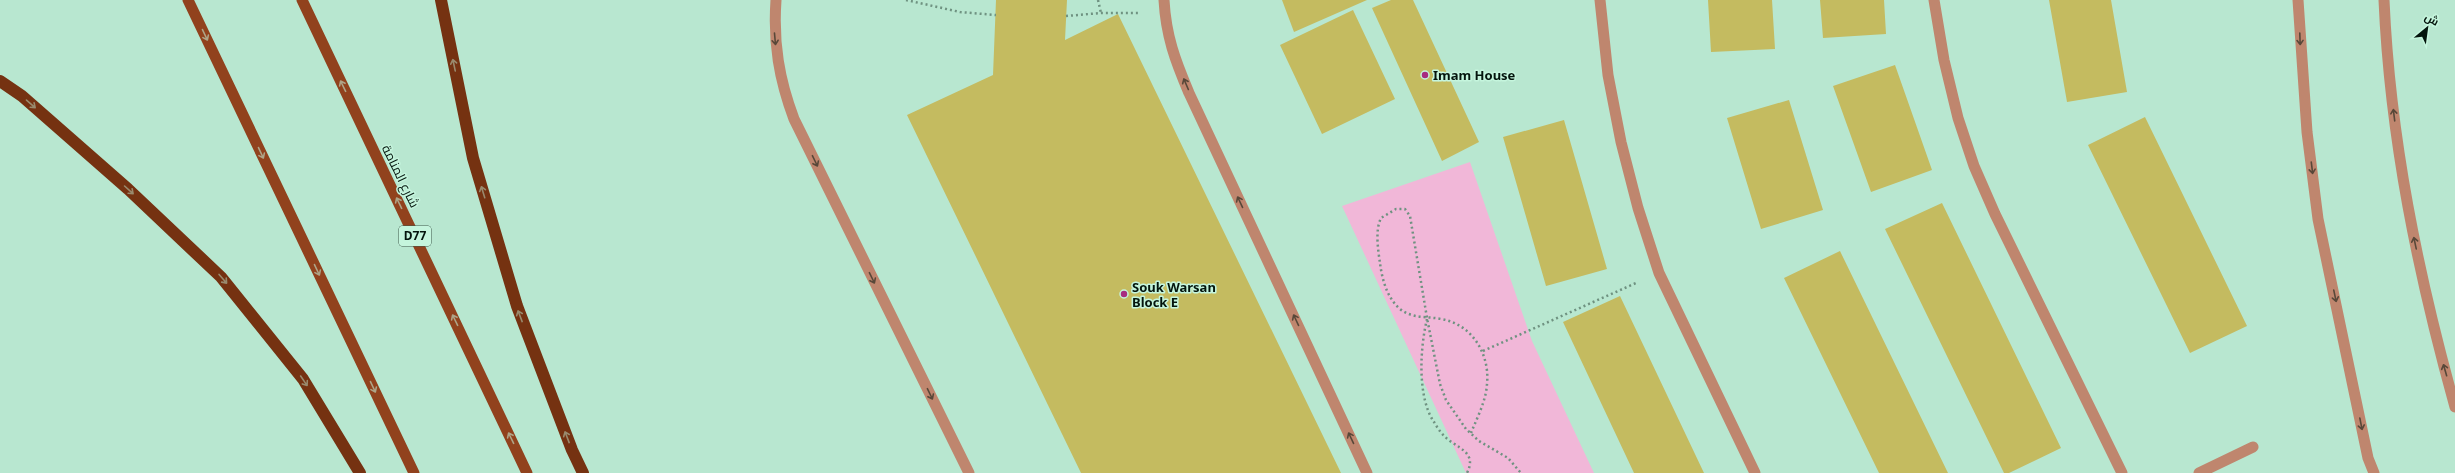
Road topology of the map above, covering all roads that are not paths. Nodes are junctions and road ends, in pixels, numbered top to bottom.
1 (188, 0) edge
2 (302, 0) edge
3 (441, 0) edge
4 (776, 0) edge
5 (1164, 0) edge
6 (1600, 0) edge
7 (1934, 0) edge
8 (2298, 0) edge
9 (2384, 0) edge
10 (0, 81) edge
11 (2455, 407) edge
12 (2253, 447) dead end
13 (2368, 458) junction
14 (360, 473) edge
15 (414, 473) edge
16 (527, 473) edge
17 (583, 473) edge
18 (968, 473) edge
19 (1367, 473) edge
20 (1755, 473) edge
21 (2122, 473) edge
22 (2199, 473) edge
23 (2367, 473) edge
24 (2374, 473) edge

1 -> 15 main road
16 -> 2 main road, شارع المنامة / D77
17 -> 3 highway
4 -> 18 street
19 -> 5 street
6 - 20 street
7 - 21 street
8 -> 13 street
11 -> 9 street
10 -> 14 highway
12 - 22 street
13 - 23 street
13 - 24 street

